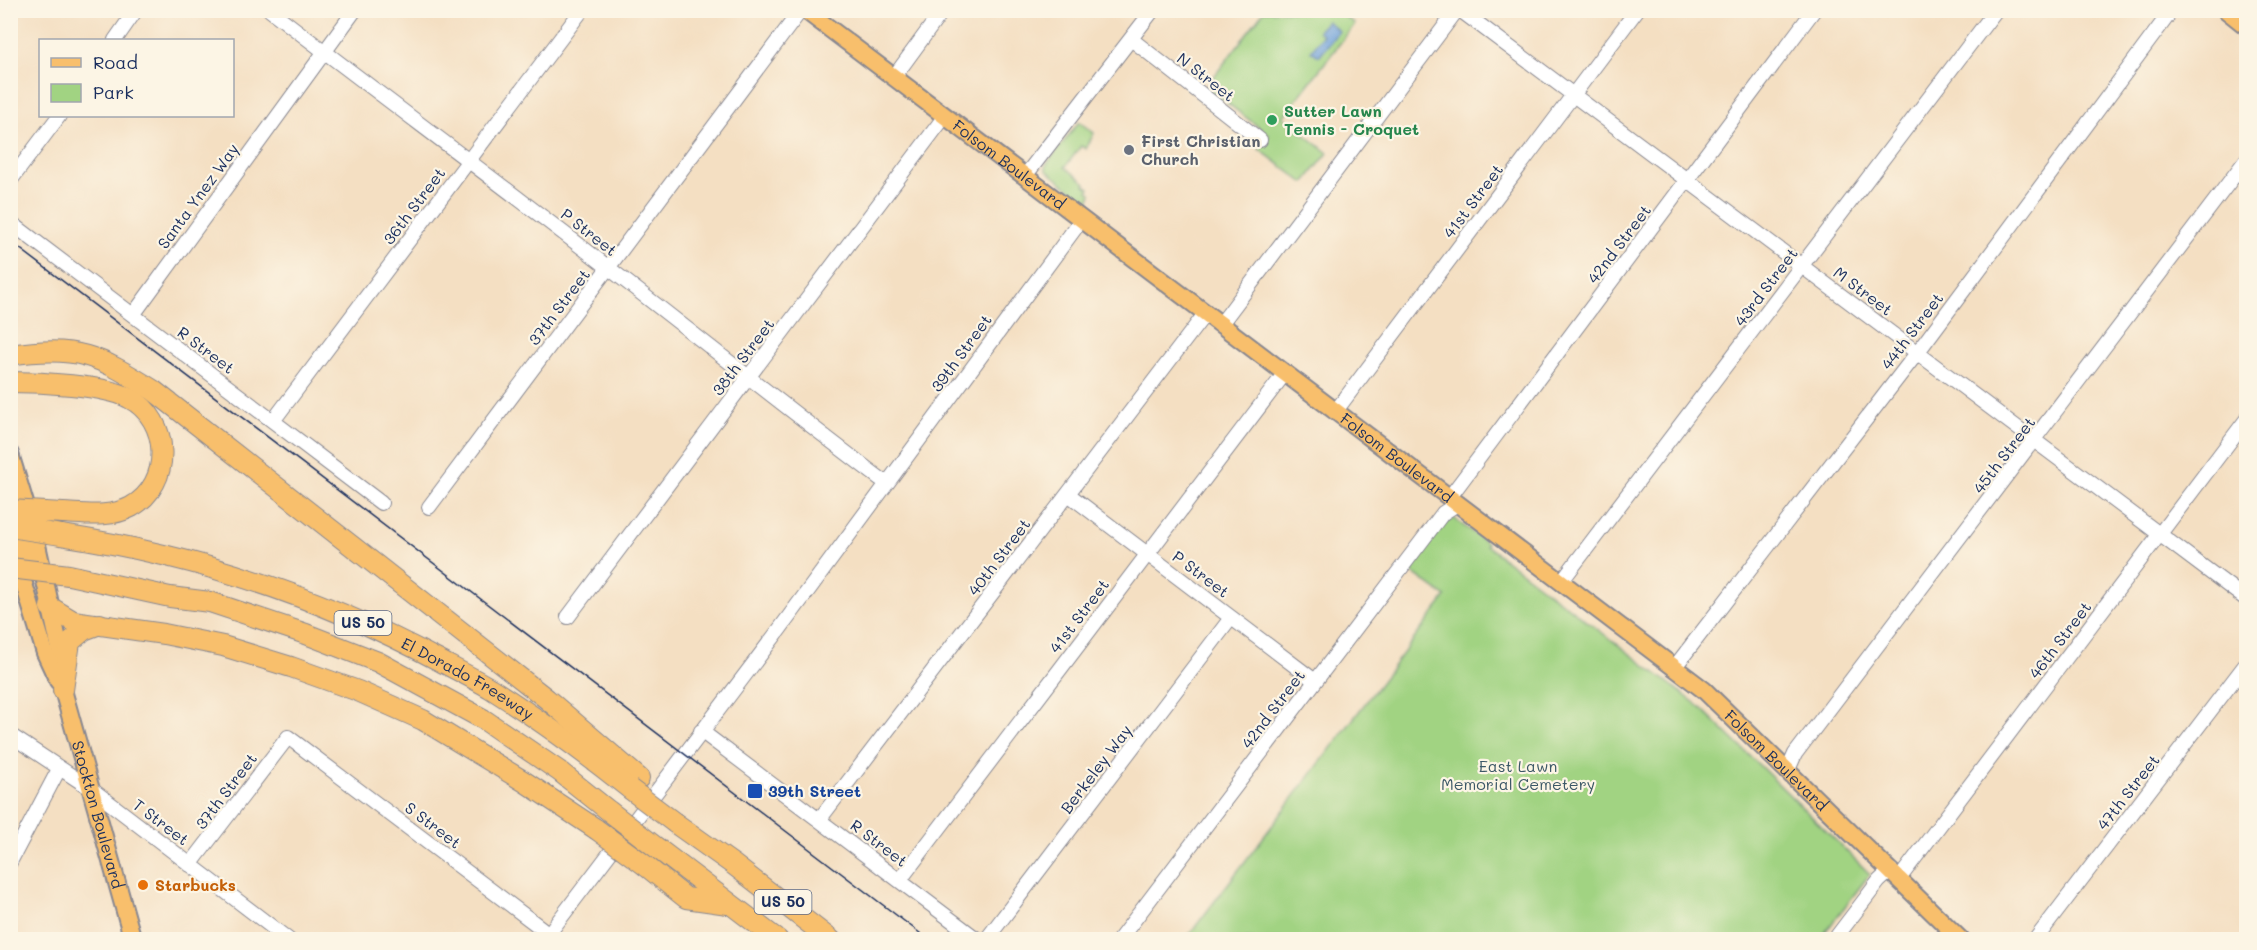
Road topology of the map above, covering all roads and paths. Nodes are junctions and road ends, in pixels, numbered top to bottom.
1 (136, 10) edge
2 (270, 10) edge
3 (355, 10) edge
4 (582, 10) edge
5 (803, 10) edge
6 (943, 10) edge
7 (1153, 10) edge
8 (1458, 10) edge
9 (1637, 10) edge
10 (1814, 10) edge
11 (1995, 10) edge
12 (2172, 10) edge
13 (2226, 10) edge
14 (2247, 26) edge
15 (116, 39) edge
16 (1131, 39) junction
17 (324, 52) junction
18 (894, 77) junction
19 (1573, 95) junction
20 (945, 116) junction
21 (58, 117) edge
22 (1260, 140) dead end
23 (2247, 160) edge
24 (469, 161) junction
25 (1024, 176) junction
26 (1687, 180) junction
27 (10, 181) edge
28 (1082, 219) junction
29 (10, 222) edge
30 (1803, 267) junction
31 (609, 268) junction
32 (1205, 314) junction
33 (133, 315) junction
34 (1220, 325) junction
35 (1917, 353) junction
36 (10, 355) edge
37 (1285, 373) junction
38 (749, 376) junction
39 (10, 382) edge
40 (1335, 411) junction
41 (2247, 420) edge
42 (273, 421) junction
43 (2035, 441) junction
44 (10, 453) edge
45 (886, 483) junction
46 (10, 490) edge
47 (1068, 494) junction
48 (1453, 501) junction
49 (381, 503) dead end
50 (429, 507) dead end
51 (10, 510) edge
52 (10, 527) edge
53 (2160, 534) junction
54 (10, 538) edge
55 (1148, 554) junction
56 (10, 568) edge
57 (1561, 582) junction
58 (2247, 599) edge
59 (51, 607) junction
60 (568, 617) dead end
61 (1231, 618) junction
62 (101, 624) junction
63 (2247, 664) edge
64 (1674, 668) junction
65 (1315, 681) junction
66 (63, 690) junction
67 (701, 731) junction
68 (10, 735) edge
69 (288, 737) joint
70 (59, 769) junction
71 (1788, 770) junction
72 (635, 784) junction
73 (90, 788) junction
74 (819, 820) junction
75 (10, 862) edge
76 (190, 865) junction
77 (1895, 874) junction
78 (900, 880) junction
79 (732, 904) junction
80 (550, 937) edge
81 (133, 939) edge
82 (288, 939) edge
83 (778, 939) edge
84 (831, 939) edge
85 (978, 939) edge
86 (986, 939) edge
87 (1119, 939) edge
88 (1834, 939) edge
89 (1961, 939) edge
90 (2035, 939) edge

1 - 15 street
2 - 17 street, P Street
3 - 17 street, Santa Ynez Way
4 - 24 street, 36th Street
5 - 18 main road, Folsom Boulevard
5 - 31 street, 37th Street
6 - 18 street
7 - 16 street
8 - 19 street, M Street
8 - 34 street
9 - 19 street, 41st Street
10 - 26 street, 42nd Street
11 - 30 street, 43rd Street
12 - 35 street, 44th Street
13 - 14 main road
16 - 22 street, N Street
16 - 25 street
17 - 24 street, P Street
17 - 33 street, Santa Ynez Way
18 - 20 main road, Folsom Boulevard
19 - 26 street, M Street
19 - 40 street, 41st Street
20 - 25 main road, Folsom Boulevard
20 - 38 street, 38th Street
21 - 27 street
23 - 43 street, 45th Street
24 - 31 street, P Street
24 - 42 street, 36th Street
25 - 28 main road, Folsom Boulevard
26 - 30 street, M Street
26 - 48 street, 42nd Street
28 - 32 main road, Folsom Boulevard
28 - 45 street, 39th Street
29 - 33 street, R Street
30 - 35 street, M Street
30 - 57 street, 43rd Street
31 - 38 street, P Street
31 - 50 street, 37th Street
32 - 34 main road, Folsom Boulevard
32 - 47 street, 40th Street
33 - 42 street, R Street
34 - 37 main road, Folsom Boulevard
35 - 43 street, M Street
35 - 64 street, 44th Street
36 - 72 highway
37 - 40 main road, Folsom Boulevard
37 - 55 street, 41st Street
38 - 45 street, P Street
38 - 60 street, 38th Street
39 - 51 highway, bridge
40 - 48 main road, Folsom Boulevard
41 - 53 street, 46th Street
42 - 49 street, R Street
43 - 53 street, M Street
43 - 71 street, 45th Street
44 - 59 main road, Stockton Boulevard
45 - 67 street, 39th Street
46 - 59 main road
47 - 55 street, P Street
47 - 74 street, 40th Street
48 - 57 main road, Folsom Boulevard
48 - 65 street, 42nd Street
52 - 72 highway, El Dorado Freeway / US 50, bridge
53 - 58 street, M Street
53 - 77 street, 46th Street
54 - 66 main road, Stockton Boulevard
55 - 61 street, P Street
55 - 78 street, 41st Street
56 - 79 highway, El Dorado Freeway / US 50, bridge
57 - 64 main road, Folsom Boulevard
59 - 62 highway
59 - 66 main road, Stockton Boulevard
61 - 65 street, P Street
61 - 86 street, Berkeley Way
62 - 66 highway
62 - 79 highway, bridge
63 - 90 street, 47th Street
64 - 71 main road, Folsom Boulevard
65 - 87 street, 42nd Street
66 - 73 main road, Stockton Boulevard
67 - 74 street, R Street
67 - 80 street, 39th Street
68 - 70 street, T Street
69 - 76 street, 37th Street
69 - 80 street, S Street
70 - 73 street, T Street
70 - 75 street
71 - 77 main road, Folsom Boulevard
72 - 84 highway, US 50
73 - 76 street, T Street
73 - 81 main road, Stockton Boulevard
74 - 78 street, R Street
76 - 82 street, T Street
77 - 88 street, 46th Street
77 - 89 main road, Folsom Boulevard
78 - 85 street, R Street
79 - 83 highway, El Dorado Freeway / US 50

